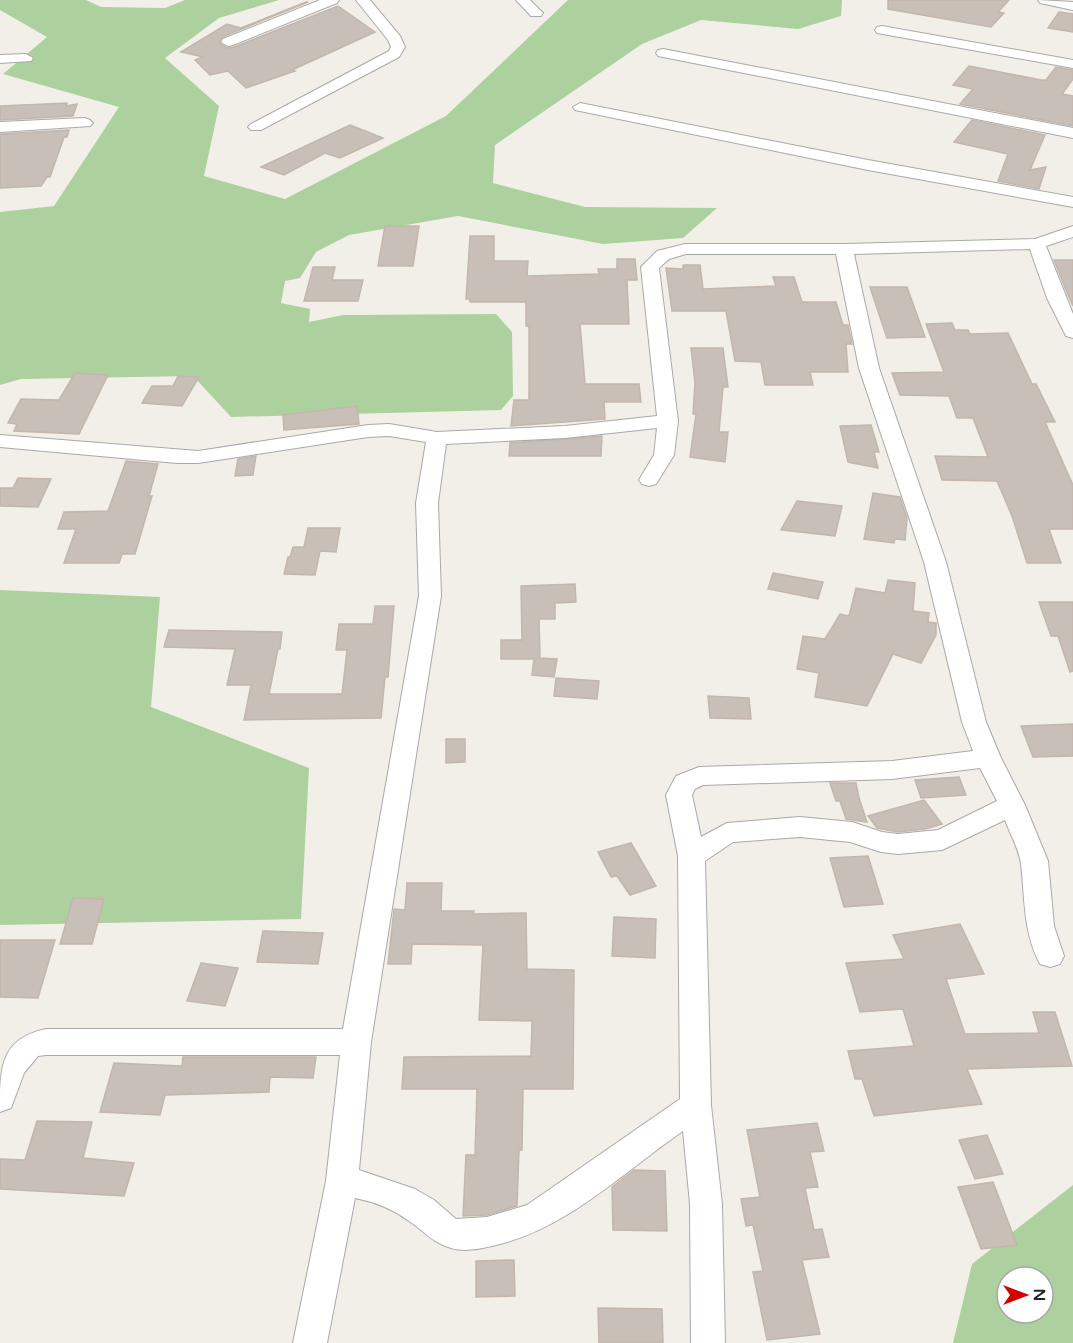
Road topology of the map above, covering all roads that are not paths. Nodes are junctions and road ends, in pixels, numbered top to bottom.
1 (332, 0) edge
2 (363, 0) edge
3 (523, 0) edge
4 (1045, 0) edge
5 (1073, 6) edge
6 (536, 13) dead end
7 (882, 30) dead end
8 (228, 42) dead end
9 (663, 53) dead end
10 (26, 58) dead end
11 (0, 59) edge
12 (1073, 64) edge
13 (580, 107) dead end
14 (85, 123) dead end
15 (0, 127) edge
16 (256, 127) dead end
17 (1073, 133) edge
18 (1073, 202) edge
19 (1073, 231) edge
20 (1037, 244) junction
21 (844, 249) junction
22 (1064, 298) edge
23 (1073, 332) edge
24 (668, 421) junction
25 (437, 438) junction
26 (0, 441) edge
27 (649, 480) dead end
28 (988, 758) junction
29 (1012, 805) junction
30 (691, 856) junction
31 (1050, 956) dead end
32 (356, 1042) junction
33 (0, 1099) edge
34 (696, 1105) junction
35 (342, 1181) junction
36 (310, 1343) edge
37 (708, 1343) edge

1 - 8 street
2 - 16 street
3 - 6 street
4 - 5 street
7 - 12 street
9 - 17 street
10 - 11 street
13 - 18 street
14 - 15 street
19 - 20 street
20 - 21 street
20 - 22 street
21 - 24 street
21 - 28 street
22 - 23 street
24 - 25 street
24 - 27 street
25 - 26 street
25 - 32 street
28 - 29 street
28 - 30 street
29 - 30 street
29 - 31 street
30 - 34 street
32 - 33 street
32 - 35 street
34 - 35 street
34 - 37 street
35 - 36 street

